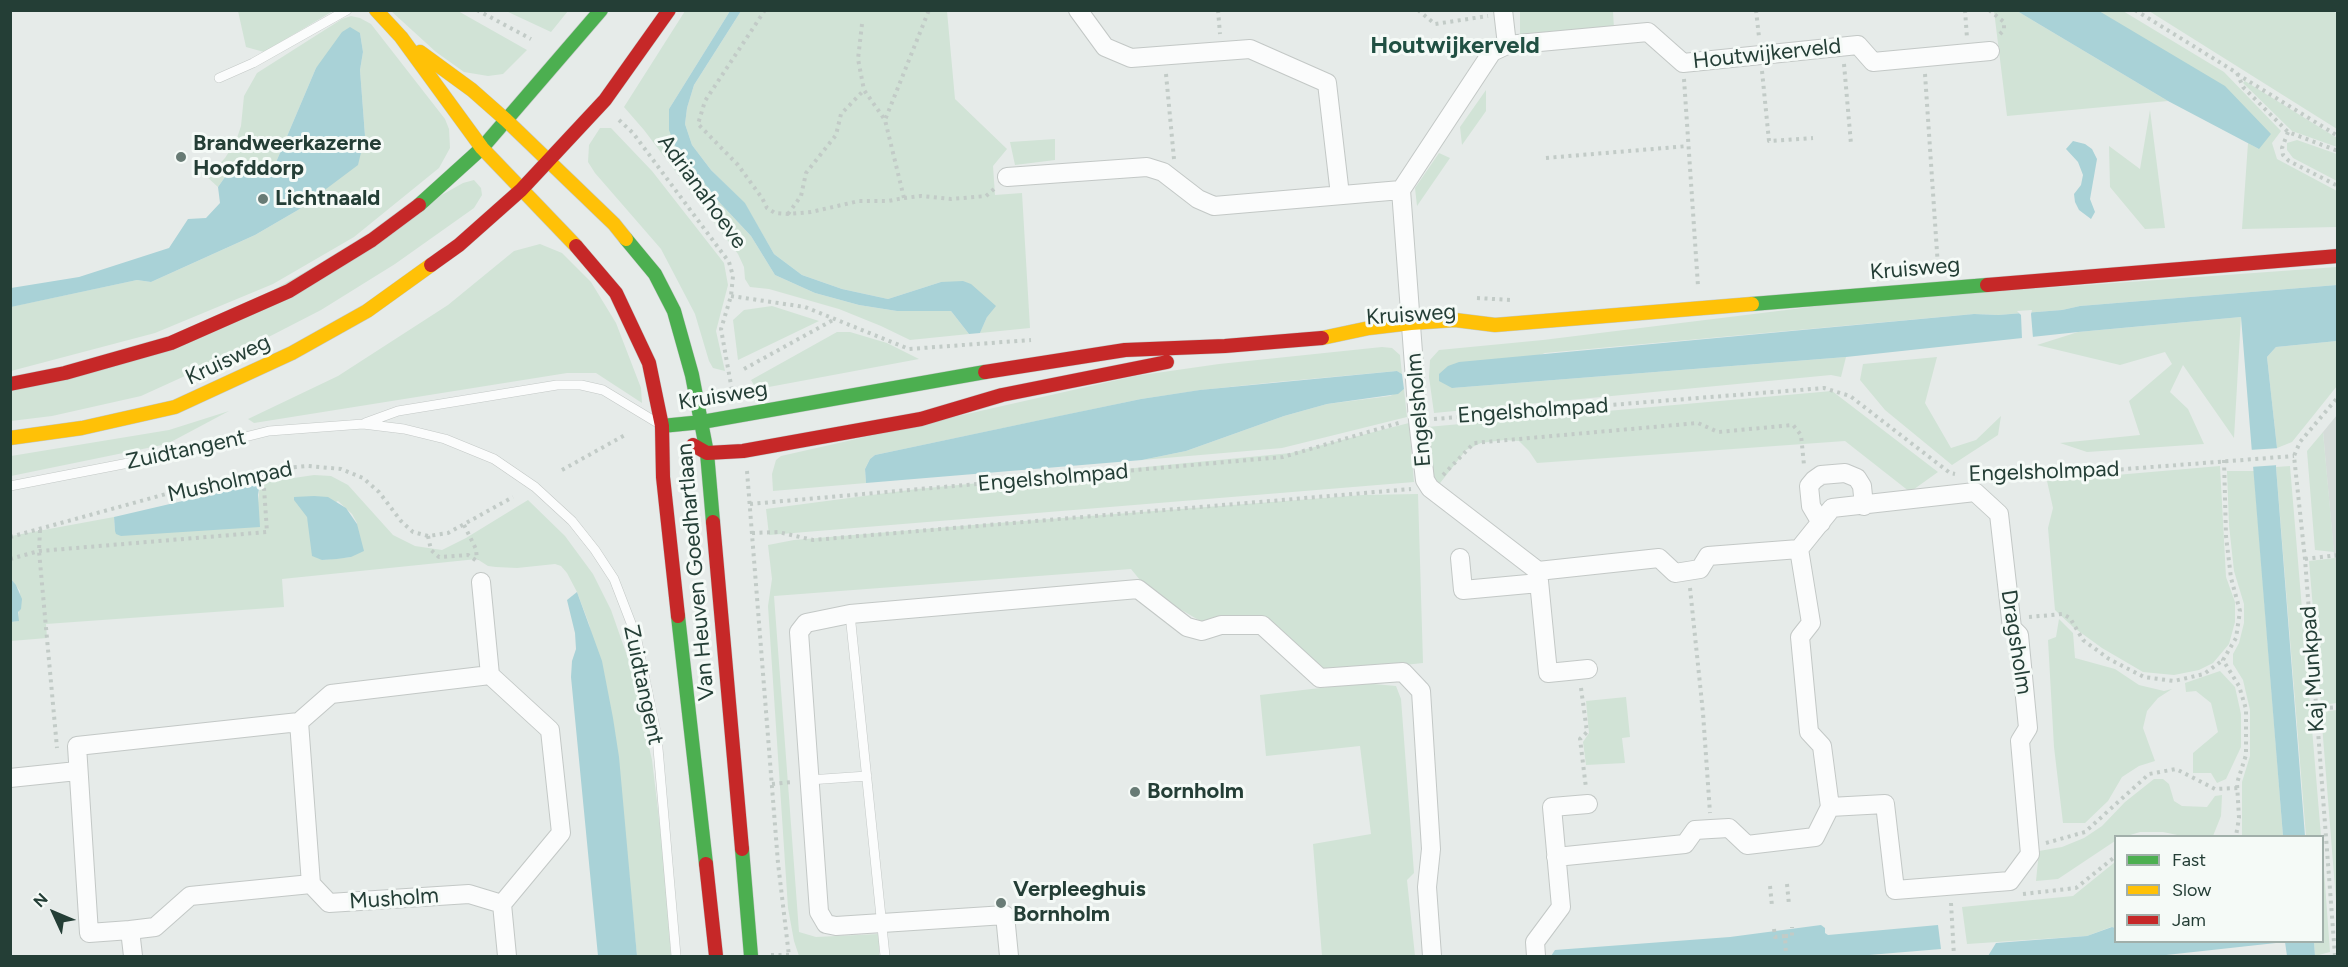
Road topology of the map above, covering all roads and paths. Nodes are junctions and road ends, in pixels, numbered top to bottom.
1 (347, 10) edge
2 (376, 10) edge
3 (477, 10) edge
4 (601, 10) edge
5 (669, 10) edge
6 (765, 10) edge
7 (929, 10) edge
8 (1078, 10) edge
9 (1418, 10) edge
10 (1756, 10) edge
11 (1965, 10) edge
12 (1989, 10) edge
13 (2135, 10) edge
14 (1503, 12) edge
15 (862, 24) dead end
16 (401, 37) junction
17 (531, 39) dead end
18 (1979, 44) junction
19 (1507, 45) junction
20 (1843, 47) junction
21 (1165, 55) junction
22 (1761, 55) junction
23 (1924, 58) junction
24 (1683, 63) junction
25 (2237, 73) junction
26 (219, 78) dead end
27 (864, 90) junction
28 (506, 120) junction
29 (619, 120) dead end
30 (885, 120) junction
31 (2288, 132) junction
32 (2337, 135) edge
33 (1813, 138) dead end
34 (1851, 144) dead end
35 (1689, 146) junction
36 (482, 148) junction
37 (2337, 151) edge
38 (1546, 158) dead end
39 (550, 161) junction
40 (1007, 177) joint
41 (1176, 180) junction
42 (2337, 186) edge
43 (521, 190) junction
44 (1401, 190) junction
45 (1340, 195) junction
46 (904, 198) junction
47 (788, 214) junction
48 (2337, 256) edge
49 (1938, 268) dead end
50 (1698, 286) dead end
51 (731, 296) junction
52 (833, 320) junction
53 (1496, 325) junction
54 (1412, 335) junction
55 (1455, 335) dead end
56 (1330, 337) junction
57 (1039, 339) dead end
58 (1381, 341) dead end
59 (1225, 346) junction
60 (744, 369) dead end
61 (10, 384) edge
62 (2337, 397) edge
63 (736, 415) junction
64 (1418, 420) junction
65 (702, 422) junction
66 (363, 424) junction
67 (662, 426) junction
68 (625, 435) dead end
69 (10, 438) edge
70 (743, 451) junction
71 (707, 453) junction
72 (2294, 456) junction
73 (2224, 460) junction
74 (562, 470) dead end
75 (263, 473) junction
76 (1961, 476) dead end
77 (1983, 478) dead end
78 (1814, 480) junction
79 (10, 486) edge
80 (1430, 488) junction
81 (513, 497) dead end
82 (750, 504) junction
83 (1864, 506) junction
84 (1821, 523) junction
85 (464, 525) junction
86 (40, 530) junction
87 (752, 533) junction
88 (428, 536) junction
89 (10, 537) edge
90 (1799, 549) junction
91 (39, 551) junction
92 (2337, 555) edge
93 (1460, 558) dead end
94 (10, 559) edge
95 (2305, 559) junction
96 (1688, 571) junction
97 (1538, 578) junction
98 (481, 582) dead end
99 (850, 614) junction
100 (2010, 618) junction
101 (2223, 660) junction
102 (1583, 670) joint
103 (490, 675) junction
104 (2337, 707) edge
105 (2315, 709) junction
106 (299, 722) junction
107 (68, 771) junction
108 (867, 776) junction
109 (10, 778) edge
110 (809, 780) junction
111 (2238, 788) junction
112 (1588, 804) joint
113 (1830, 807) junction
114 (1711, 829) junction
115 (2236, 835) edge
116 (2029, 845) junction
117 (1556, 857) junction
118 (2114, 857) edge
119 (2010, 881) junction
120 (311, 884) junction
121 (1787, 884) dead end
122 (1770, 886) dead end
123 (1949, 886) junction
124 (502, 904) junction
125 (1789, 905) dead end
126 (1772, 906) dead end
127 (883, 923) junction
128 (1792, 927) dead end
129 (1774, 929) dead end
130 (130, 930) junction
131 (1785, 936) junction
132 (133, 957) edge
133 (507, 957) edge
134 (676, 957) edge
135 (716, 957) edge
136 (751, 957) edge
137 (789, 957) edge
138 (885, 957) edge
139 (1009, 957) edge
140 (1432, 957) edge
141 (1536, 957) edge
142 (1786, 957) edge
143 (1954, 957) edge
144 (2335, 957) edge

1 - 26 lane
2 - 16 main road
3 - 17 path
4 - 28 main road, Kruisweg
5 - 39 main road, Kruisweg
6 - 47 path
7 - 30 path
8 - 21 street
9 - 14 path
10 - 22 path
11 - 18 path
12 - 18 path
13 - 25 path
14 - 19 street
15 - 27 path
16 - 28 main road
16 - 36 main road
18 - 23 street, Houtwijkerveld
19 - 24 street, Houtwijkerveld
19 - 44 street
20 - 22 street, Houtwijkerveld
20 - 23 street, Houtwijkerveld
20 - 34 path
21 - 41 path
21 - 45 street
22 - 24 street, Houtwijkerveld
22 - 33 path
23 - 49 path
24 - 35 path
25 - 31 path
25 - 32 path
27 - 30 path
27 - 47 path
28 - 36 main road, Kruisweg
28 - 39 main road, Van Heuven Goedhartlaan
29 - 51 path, Adrianahoeve
30 - 46 path
31 - 37 path
31 - 42 path
35 - 38 path
35 - 50 path
36 - 43 main road, Van Heuven Goedhartlaan
36 - 61 main road, Kruisweg
39 - 43 main road, Kruisweg
39 - 65 main road, Van Heuven Goedhartlaan
40 - 41 street
40 - 46 path
41 - 45 street
43 - 67 main road, Van Heuven Goedhartlaan
43 - 69 main road, Kruisweg
44 - 45 street
44 - 54 street
46 - 47 path
48 - 53 main road, Kruisweg
51 - 52 path
51 - 63 path
52 - 57 path
52 - 60 path
53 - 54 main road, Kruisweg
53 - 55 main road, Kruisweg
54 - 56 main road, Kruisweg
54 - 64 street, Engelsholm
56 - 58 main road, Kruisweg
56 - 59 main road, Kruisweg
59 - 63 main road, Kruisweg
59 - 70 main road, Kruisweg
62 - 72 path
63 - 65 main road, Kruisweg
64 - 76 path, Engelsholmpad
64 - 80 street, Engelsholm
64 - 82 path, Engelsholmpad
65 - 67 main road, Kruisweg
65 - 71 main road, Van Heuven Goedhartlaan
66 - 67 lane, Zuidtangent
66 - 79 lane, Zuidtangent
66 - 134 lane, Zuidtangent
67 - 71 main road, Kruisweg
67 - 135 main road, Van Heuven Goedhartlaan
68 - 74 path
70 - 71 main road, Kruisweg
70 - 82 path
71 - 136 main road, Van Heuven Goedhartlaan
72 - 73 path, Engelsholmpad
72 - 95 path, Kaj Munkpad
73 - 77 path, Engelsholmpad
73 - 101 path
75 - 86 path, Musholmpad
75 - 88 path, Musholmpad
75 - 91 path
78 - 80 path
78 - 83 street
78 - 84 street
80 - 87 path
80 - 97 street, Engelsholm
81 - 85 path
82 - 87 path
83 - 84 street, Dragsholm
83 - 100 street, Dragsholm
84 - 90 street, Dragsholm
85 - 88 path
85 - 88 path, Musholmpad
86 - 89 path, Musholmpad
86 - 91 path
87 - 137 path
90 - 96 street
90 - 113 street
91 - 94 path
91 - 107 path
92 - 95 path
93 - 97 street
95 - 105 path, Kaj Munkpad
96 - 97 street
96 - 114 path
97 - 102 street
98 - 103 street
99 - 108 lane
99 - 110 street
99 - 140 street
100 - 101 path
100 - 116 street, Dragsholm
101 - 111 path
102 - 112 path
103 - 106 street
103 - 124 street
104 - 105 path
105 - 144 path, Kaj Munkpad
106 - 107 street
106 - 120 street
107 - 109 street
107 - 130 street
108 - 110 lane
108 - 127 lane
110 - 127 street
111 - 115 path
111 - 116 path
112 - 117 street
113 - 114 street
113 - 123 street
114 - 117 street
116 - 119 street, Dragsholm
117 - 141 street
118 - 119 path
119 - 123 street
120 - 124 street, Musholm
120 - 130 street
121 - 125 path
122 - 126 path
123 - 143 path
124 - 133 street
127 - 138 lane
127 - 139 street
128 - 131 path
129 - 131 path
130 - 132 street
131 - 142 path

